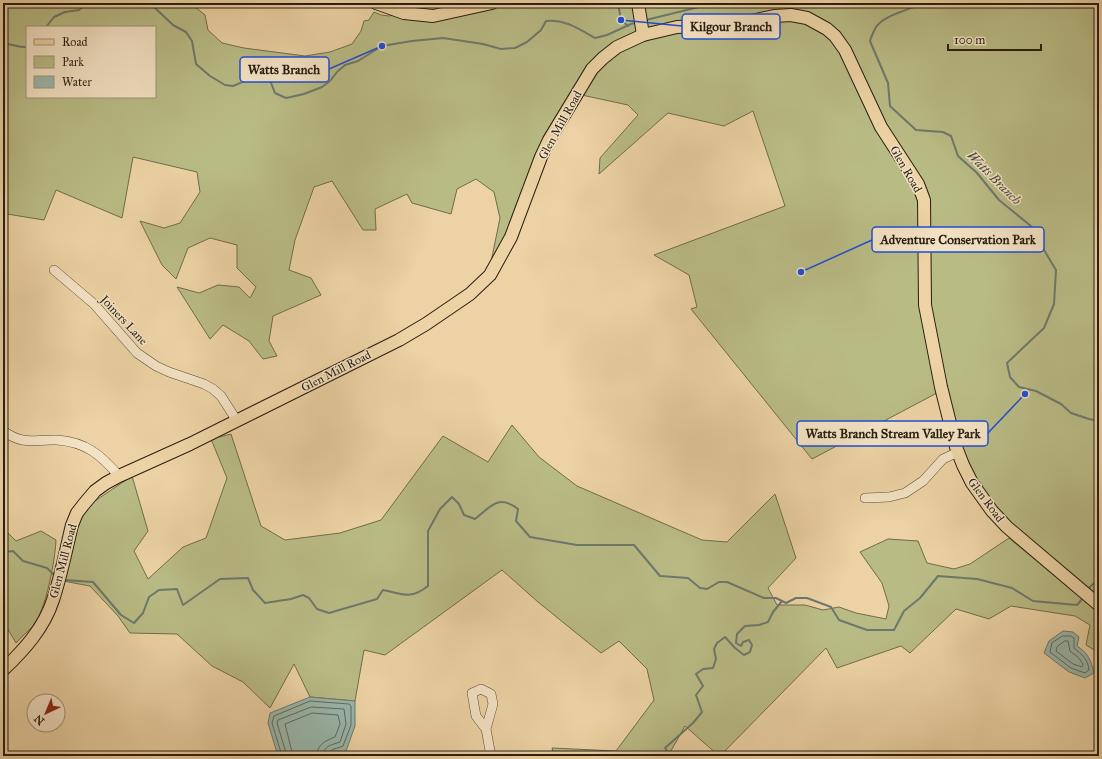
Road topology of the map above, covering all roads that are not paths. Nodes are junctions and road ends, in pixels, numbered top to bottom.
1 (376, 3) edge
2 (492, 3) edge
3 (638, 6) edge
4 (642, 31) junction
5 (54, 270) dead end
6 (237, 421) junction
7 (3, 431) edge
8 (958, 452) junction
9 (120, 476) junction
10 (865, 498) dead end
11 (1099, 605) edge
12 (3, 670) edge
13 (486, 728) dead end
14 (491, 756) edge

1 - 2 main road
3 - 4 main road
4 - 6 main road, Glen Mill Road
4 - 8 main road, Glen Road
5 - 6 street, Joiners Lane
6 - 9 main road, Glen Mill Road
7 - 9 street
8 - 10 street
8 - 11 main road, Glen Road
9 - 12 main road, Glen Mill Road
13 - 14 street

